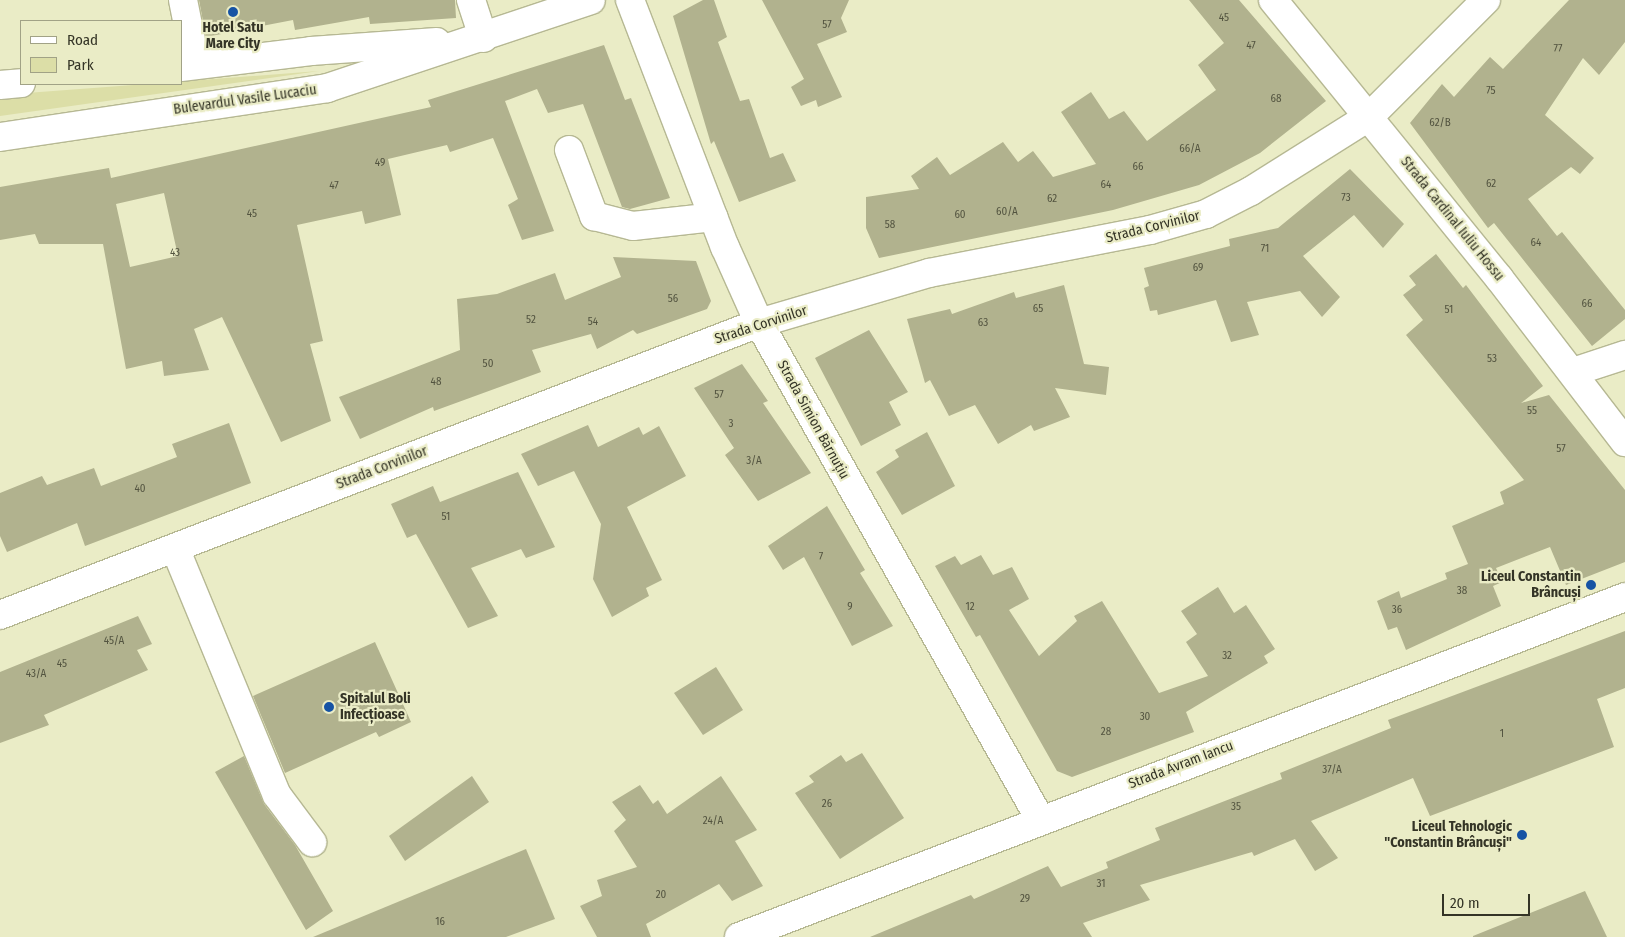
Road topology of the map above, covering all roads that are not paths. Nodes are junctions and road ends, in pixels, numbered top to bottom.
1 (183, 0) edge
2 (471, 0) edge
3 (591, 0) edge
4 (630, 0) edge
5 (1273, 0) edge
6 (1486, 0) edge
7 (483, 38) junction
8 (188, 66) edge
9 (20, 83) edge
10 (0, 85) edge
11 (1370, 116) junction
12 (0, 137) edge
13 (569, 150) dead end
14 (714, 217) junction
15 (759, 323) junction
16 (1625, 355) edge
17 (1573, 372) junction
18 (1625, 442) edge
19 (175, 548) junction
20 (1625, 597) edge
21 (0, 615) edge
22 (1040, 819) junction
23 (312, 842) dead end
24 (739, 937) edge

1 - 8 street
2 - 7 street
3 - 7 street, Bulevardul Vasile Lucaciu
4 - 14 street, Strada Simion Bărnuțiu
5 - 11 street, Strada Cardinal Iuliu Hossu
6 - 11 street, Strada Corvinilor
7 - 8 street, Bulevardul Vasile Lucaciu
7 - 12 street, Bulevardul Vasile Lucaciu
9 - 10 street
11 - 15 street, Strada Corvinilor
11 - 17 street, Strada Cardinal Iuliu Hossu
13 - 14 street
14 - 15 street, Strada Simion Bărnuțiu
15 - 19 street, Strada Corvinilor
15 - 22 street, Strada Simion Bărnuțiu
16 - 17 street
17 - 18 street, Strada Cardinal Iuliu Hossu
19 - 21 street, Strada Corvinilor
19 - 23 street
20 - 22 street, Strada Avram Iancu
22 - 24 street, Strada Avram Iancu

